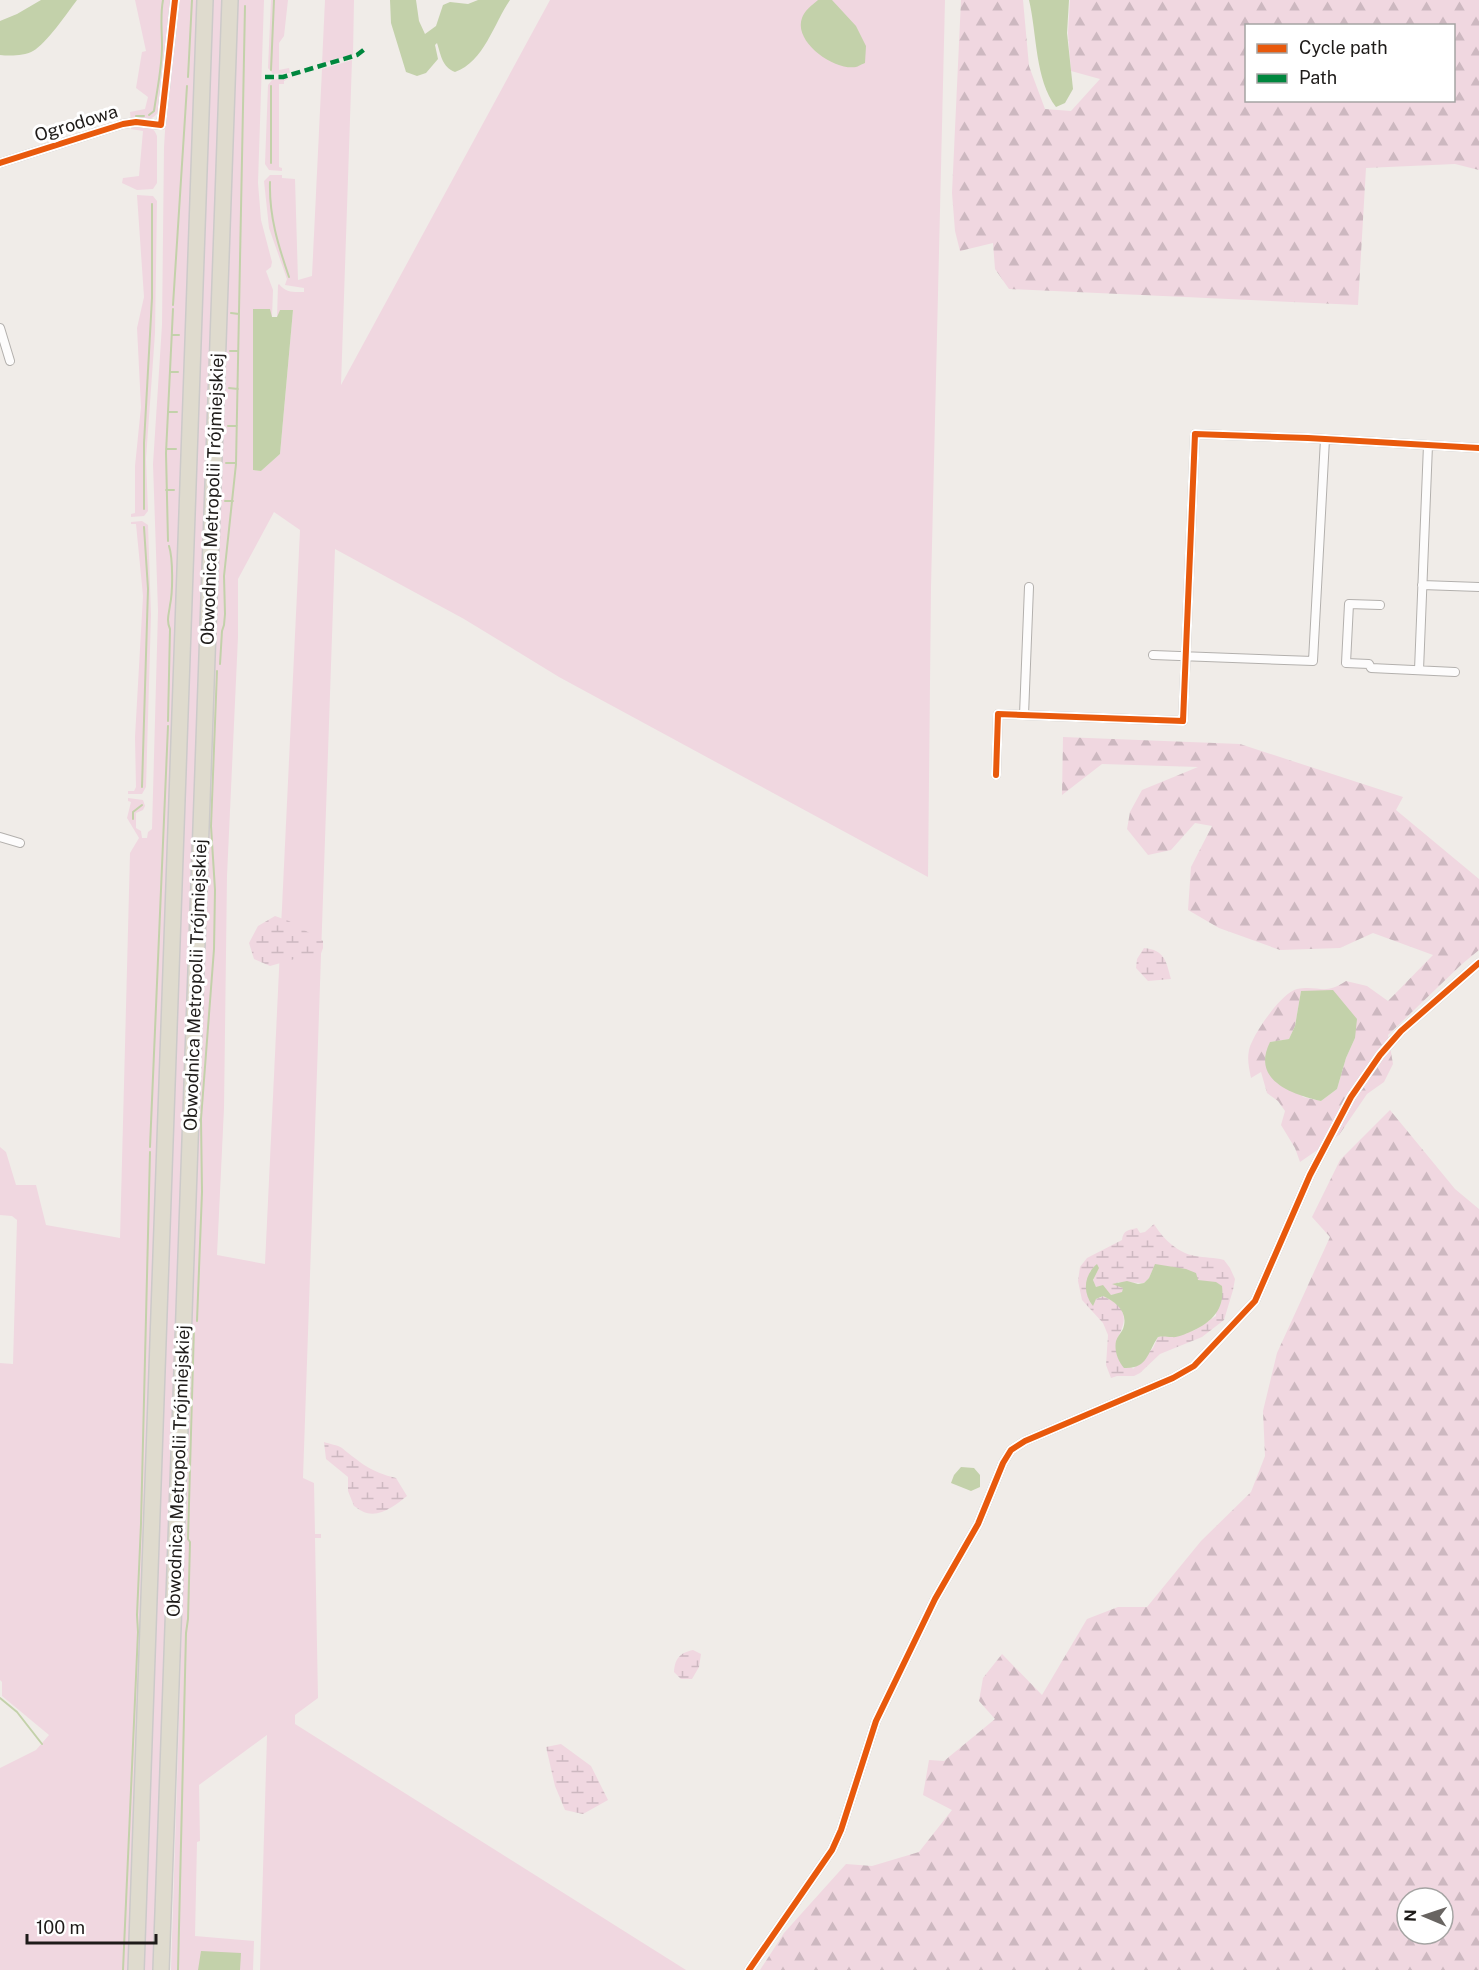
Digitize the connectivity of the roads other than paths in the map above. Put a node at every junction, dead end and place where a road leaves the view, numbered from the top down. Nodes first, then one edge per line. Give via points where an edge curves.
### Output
1 (175, 0) edge
2 (205, 0) edge
3 (230, 0) edge
4 (0, 163) edge
5 (0, 328) edge
6 (10, 361) dead end
7 (1325, 439) junction
8 (1428, 445) junction
9 (1479, 448) edge
10 (1422, 585) junction
11 (1029, 587) dead end
12 (1479, 587) edge
13 (1380, 605) dead end
14 (1154, 655) dead end
15 (1186, 656) junction
16 (1419, 670) junction
17 (1455, 672) dead end
18 (1024, 715) junction
19 (996, 775) dead end
20 (0, 837) edge
21 (20, 843) dead end
22 (1479, 963) edge
23 (136, 1970) edge
24 (161, 1970) edge
25 (749, 1970) edge

1 - 4 street, Ogrodowa via 161,125 123,124
2 - 23 highway, Obwodnica Metropolii Trójmiejskiej
3 - 24 highway, Obwodnica Metropolii Trójmiejskiej
5 - 6 street
7 - 8 street
7 - 15 street via 1313,661
7 - 15 street via 1195,434
8 - 9 street
8 - 10 street
10 - 12 street
10 - 16 street
11 - 18 street
13 - 16 street via 1349,604 1346,663
14 - 15 street
15 - 18 street via 1183,721
16 - 17 street
18 - 19 street via 998,714
20 - 21 street
22 - 25 street via 1380,1055 1310,1175 1255,1300 1231,1328 1194,1366 1173,1378 1011,1450 978,1524 935,1599 876,1721 842,1830 832,1850

